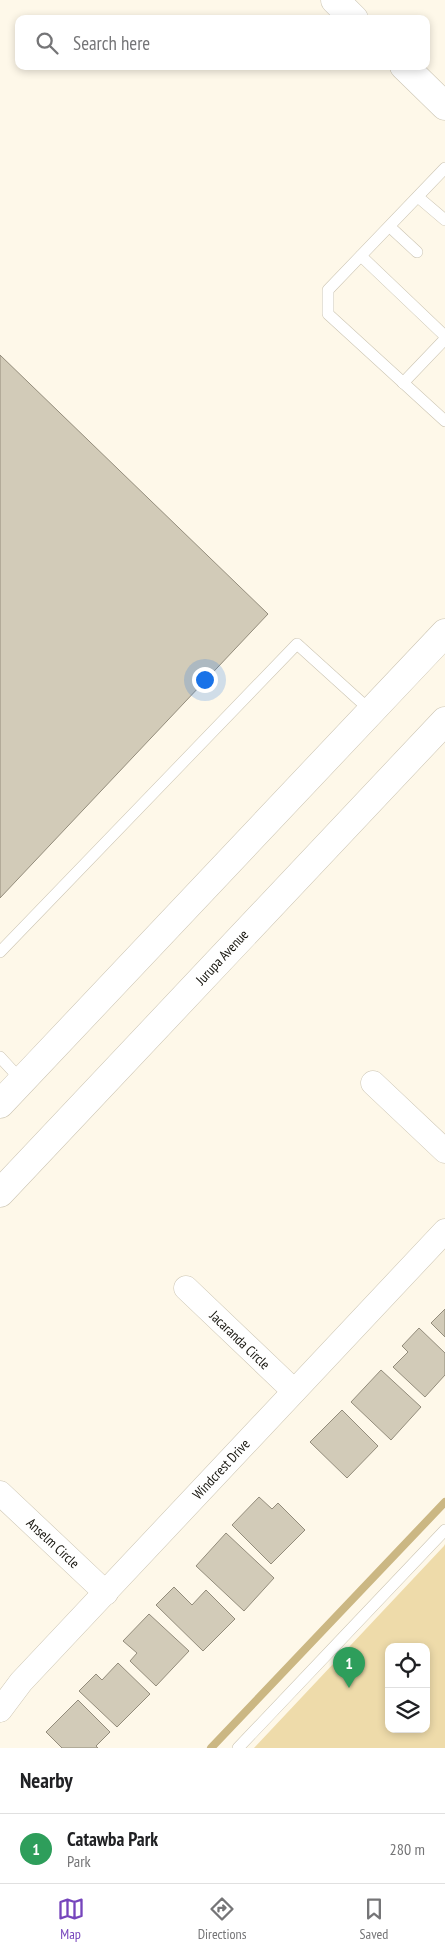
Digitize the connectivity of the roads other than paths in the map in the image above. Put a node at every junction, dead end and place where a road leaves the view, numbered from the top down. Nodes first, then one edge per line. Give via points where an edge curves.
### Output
1 (335, 0) edge
2 (350, 15) edge
3 (408, 70) edge
4 (445, 106) edge
5 (445, 168) edge
6 (418, 197) junction
7 (445, 220) edge
8 (390, 227) junction
9 (417, 252) dead end
10 (361, 256) junction
11 (445, 338) edge
12 (403, 383) junction
13 (445, 422) edge
14 (445, 632) edge
15 (372, 711) junction
16 (445, 721) edge
17 (0, 952) edge
18 (0, 1057) edge
19 (22, 1080) junction
20 (373, 1083) dead end
21 (0, 1104) edge
22 (445, 1151) edge
23 (0, 1192) edge
24 (445, 1231) edge
25 (186, 1288) dead end
26 (294, 1391) junction
27 (0, 1493) edge
28 (445, 1530) edge
29 (106, 1593) junction
30 (0, 1710) edge
31 (238, 1748) edge

1 - 2 main road
3 - 4 main road
5 - 6 lane
6 - 7 lane
6 - 8 lane
8 - 9 lane
8 - 10 lane
10 - 11 lane
10 - 12 lane via 328,290 328,314
11 - 12 lane
12 - 13 lane
14 - 15 main road
15 - 17 lane via 297,644
15 - 19 main road
16 - 23 main road, Jurupa Avenue
18 - 19 lane
19 - 21 main road
20 - 22 street
24 - 26 street, Windcrest Drive
25 - 26 street, Jacaranda Circle
26 - 29 street, Windcrest Drive
27 - 29 street, Anselm Circle
28 - 31 lane
29 - 30 street, Windcrest Drive via 21,1682

